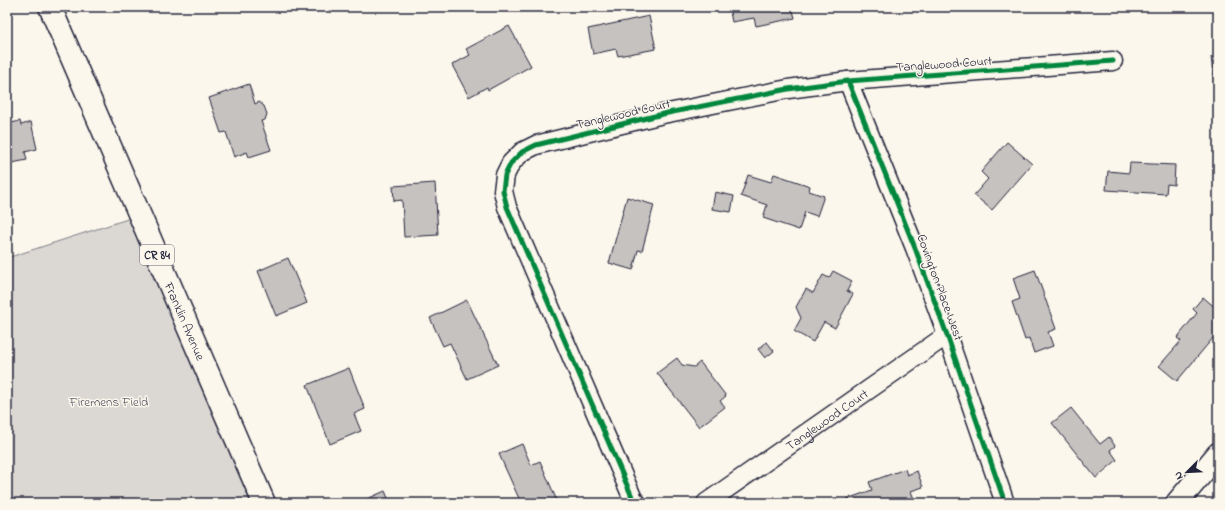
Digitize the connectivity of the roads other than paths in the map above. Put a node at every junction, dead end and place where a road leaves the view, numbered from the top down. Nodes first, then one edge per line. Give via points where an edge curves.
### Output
1 (50, 7) edge
2 (1113, 61) dead end
3 (848, 81) junction
4 (947, 335) junction
5 (1218, 454) edge
6 (264, 503) edge
7 (637, 503) edge
8 (706, 503) edge
9 (1005, 503) edge
10 (1177, 503) edge

1 - 6 main road, Franklin Avenue / CR 84
2 - 3 street, Tanglewood Court
3 - 4 street, Covington Place West
3 - 7 street, Tanglewood Court via 788,89 648,117 536,145 522,152 511,163 505,175 503,191 507,207 633,499
4 - 8 street, Tanglewood Court
4 - 9 street, Covington Place West
5 - 10 main road

